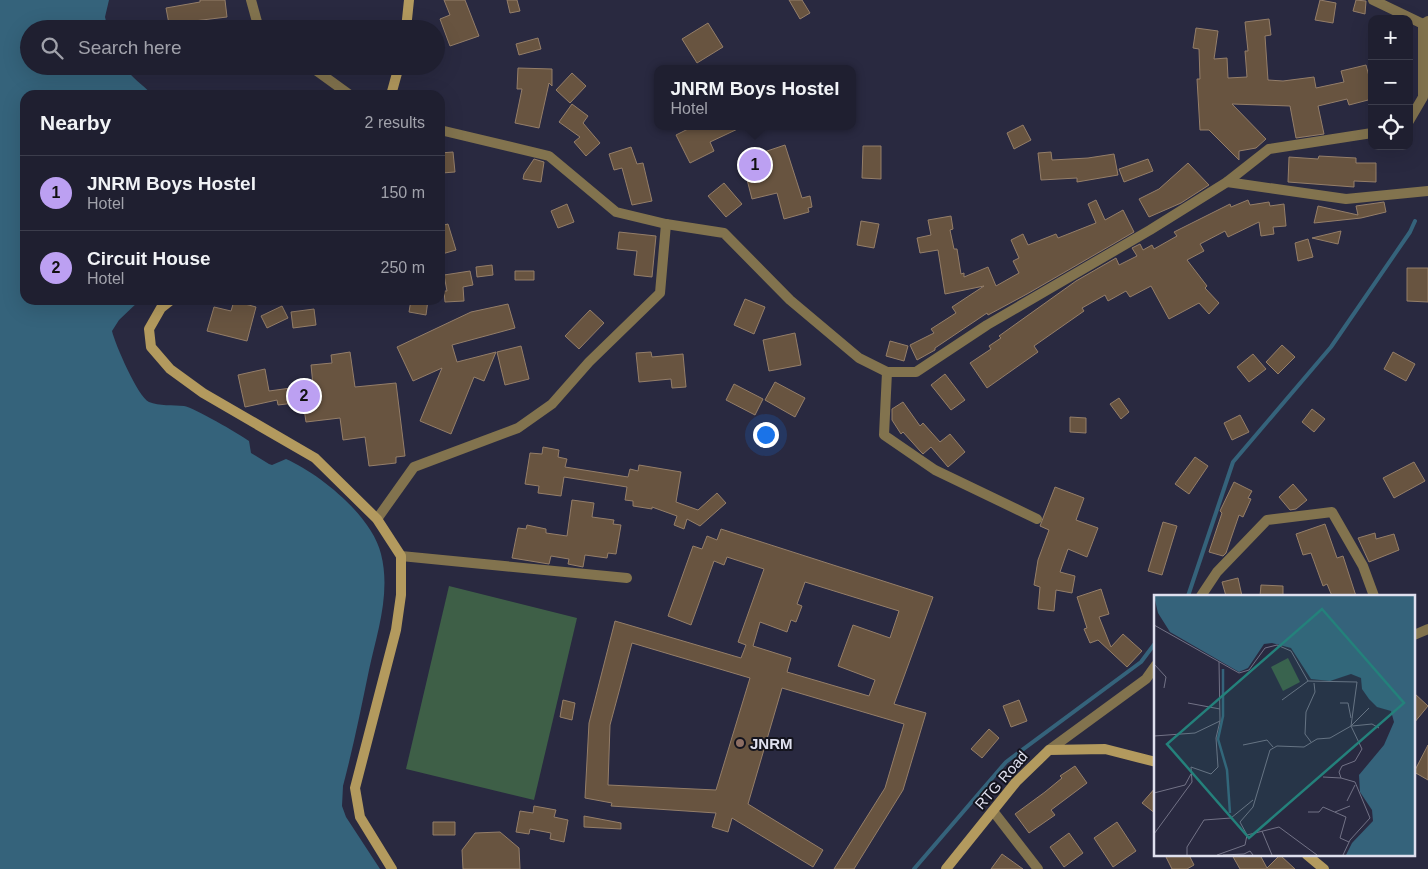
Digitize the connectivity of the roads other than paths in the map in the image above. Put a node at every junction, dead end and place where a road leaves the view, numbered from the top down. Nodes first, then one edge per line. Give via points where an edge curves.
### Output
1 (251, 0) edge
2 (408, 0) edge
3 (1373, 0) edge
4 (257, 20) edge
5 (407, 20) edge
6 (1426, 22) edge
7 (322, 75) edge
8 (397, 75) edge
9 (343, 90) edge
10 (392, 90) edge
11 (1413, 114) edge
12 (445, 131) edge
13 (1368, 134) edge
14 (1227, 182) junction
15 (1428, 191) edge
16 (666, 224) junction
17 (164, 305) edge
18 (887, 372) junction
19 (377, 518) junction
20 (1038, 519) dead end
21 (401, 556) junction
22 (627, 578) dead end
23 (1202, 595) edge
24 (1374, 595) edge
25 (1428, 629) edge
26 (1416, 634) edge
27 (1154, 668) edge
28 (1048, 750) junction
29 (1154, 761) edge
30 (993, 812) junction
31 (1308, 856) edge
32 (392, 869) edge
33 (946, 869) edge
34 (1038, 869) edge
35 (1324, 869) edge

1 - 4 street
2 - 5 main road
3 - 6 street
6 - 11 street via 1423,97
7 - 9 street
8 - 10 main road
12 - 16 street via 549,156 616,212
13 - 14 street via 1268,148
14 - 15 street via 1346,199
14 - 18 street via 987,325 916,372
16 - 18 street via 724,232 790,300 859,358
16 - 19 street via 660,294 589,362 552,404 518,428 414,467
17 - 19 main road via 149,329 151,347 170,369 203,393 315,458
18 - 20 street via 884,435 935,470
19 - 21 main road
21 - 22 street
21 - 32 main road via 401,596 396,630 356,788 360,817
23 - 24 street via 1217,572 1267,520 1332,512 1363,566
25 - 26 street
27 - 28 street via 1146,679
28 - 29 main road, RTG Road via 1105,749
28 - 30 main road, RTG Road via 1016,782
30 - 33 main road, RTG Road
30 - 34 street
31 - 35 main road

